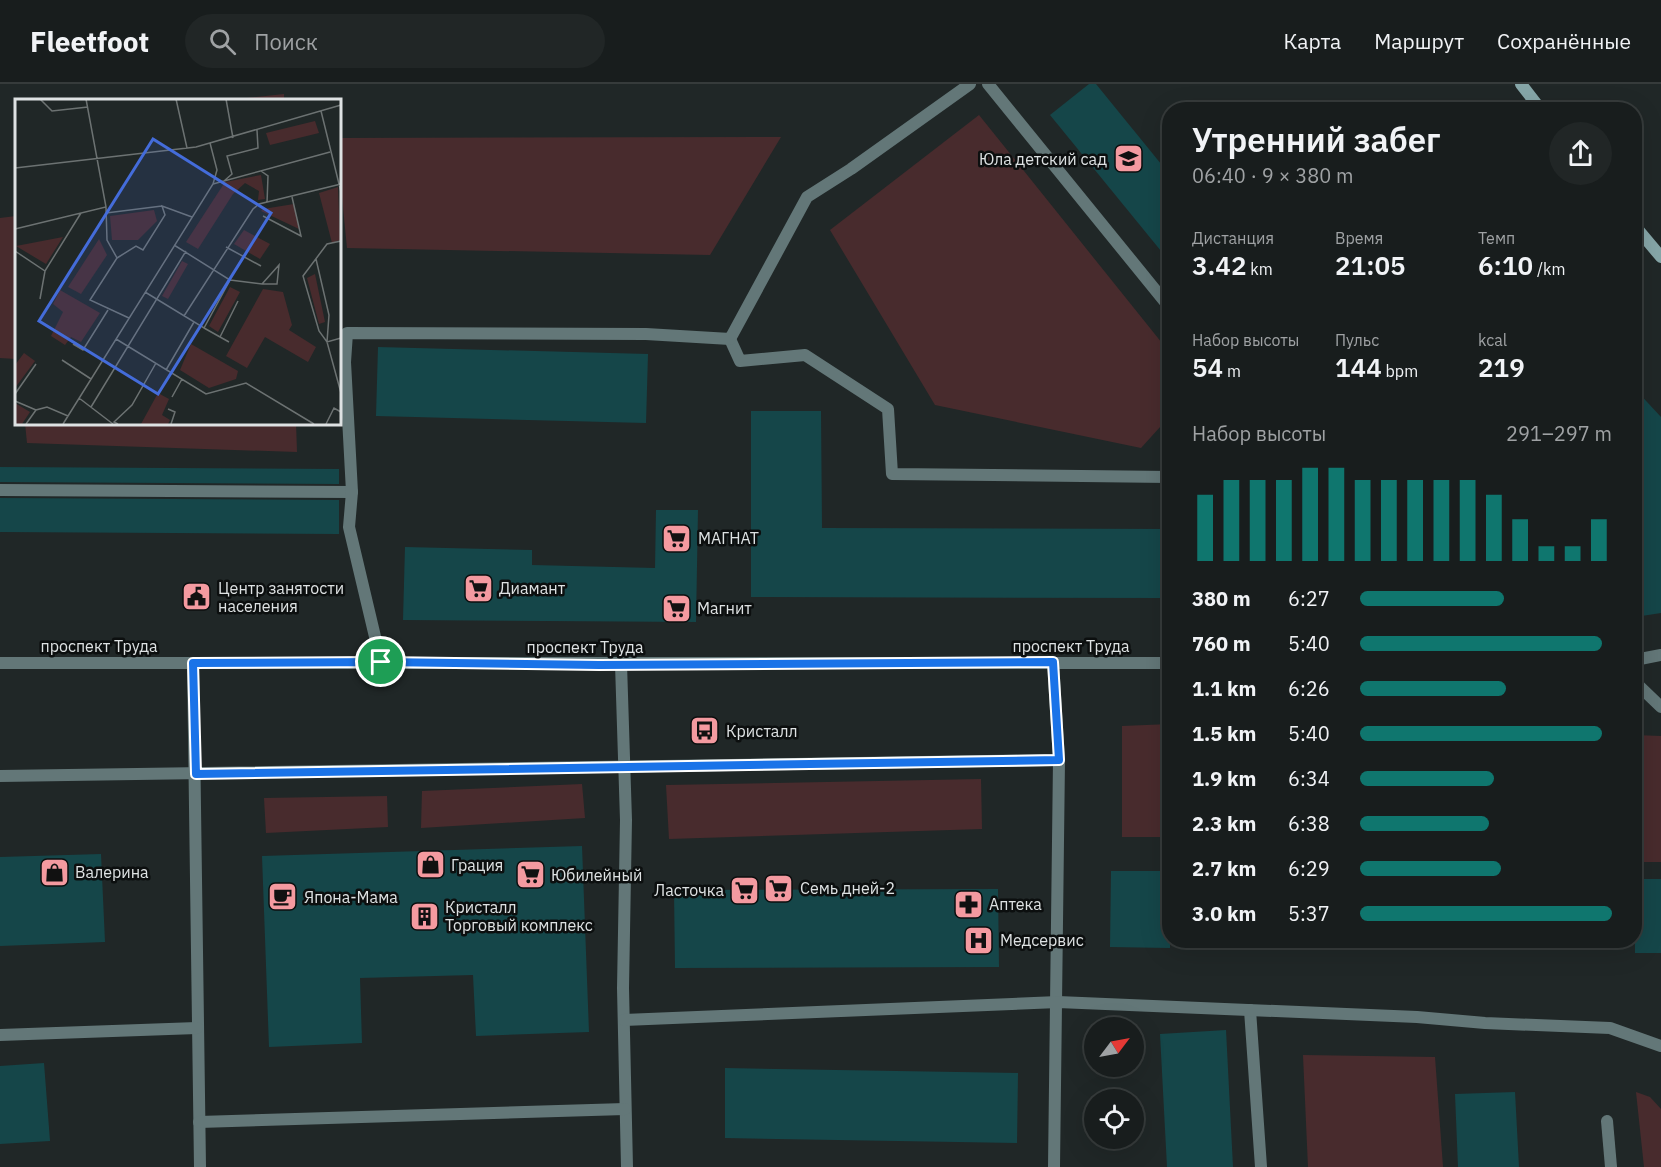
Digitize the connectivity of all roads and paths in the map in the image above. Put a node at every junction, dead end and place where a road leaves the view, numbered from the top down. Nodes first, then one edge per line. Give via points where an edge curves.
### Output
1 (970, 84) edge
2 (988, 84) edge
3 (1521, 84) edge
4 (1535, 102) edge
5 (1642, 234) edge
6 (1661, 257) edge
7 (1162, 298) edge
8 (730, 339) junction
9 (1162, 477) edge
10 (0, 490) edge
11 (352, 492) junction
12 (1661, 655) edge
13 (1642, 659) edge
14 (381, 662) junction
15 (1053, 662) junction
16 (0, 663) edge
17 (193, 663) junction
18 (1162, 663) edge
19 (621, 664) junction
20 (1642, 689) edge
21 (1661, 707) edge
22 (1059, 760) junction
23 (624, 768) junction
24 (196, 774) junction
25 (0, 776) edge
26 (1058, 1002) junction
27 (1250, 1010) junction
28 (624, 1020) junction
29 (197, 1028) junction
30 (0, 1035) edge
31 (1661, 1046) edge
32 (625, 1109) junction
33 (1607, 1121) dead end
34 (200, 1122) junction
35 (200, 1167) edge
36 (627, 1167) edge
37 (1054, 1167) edge
38 (1261, 1167) edge
39 (1611, 1167) edge

1 - 8 street via 807,197
2 - 7 street
3 - 4 main road
5 - 6 main road
8 - 9 street via 740,361 805,355 888,409 892,474
8 - 11 street via 646,334 346,333
10 - 11 street
11 - 14 street via 349,527
12 - 13 street
14 - 17 street, проспект Труда
14 - 19 street, проспект Труда
15 - 18 street, проспект Труда
15 - 19 street, проспект Труда
15 - 22 street
16 - 17 street, проспект Труда
17 - 24 street
19 - 23 street
20 - 21 street
22 - 23 street
22 - 26 street
23 - 24 street
23 - 28 street
24 - 25 street
24 - 29 street
26 - 27 street
26 - 28 street
26 - 37 street
27 - 31 street via 1610,1028
27 - 38 street
28 - 32 street
29 - 30 street
29 - 34 street
32 - 34 street
32 - 36 street
33 - 39 street
34 - 35 street

